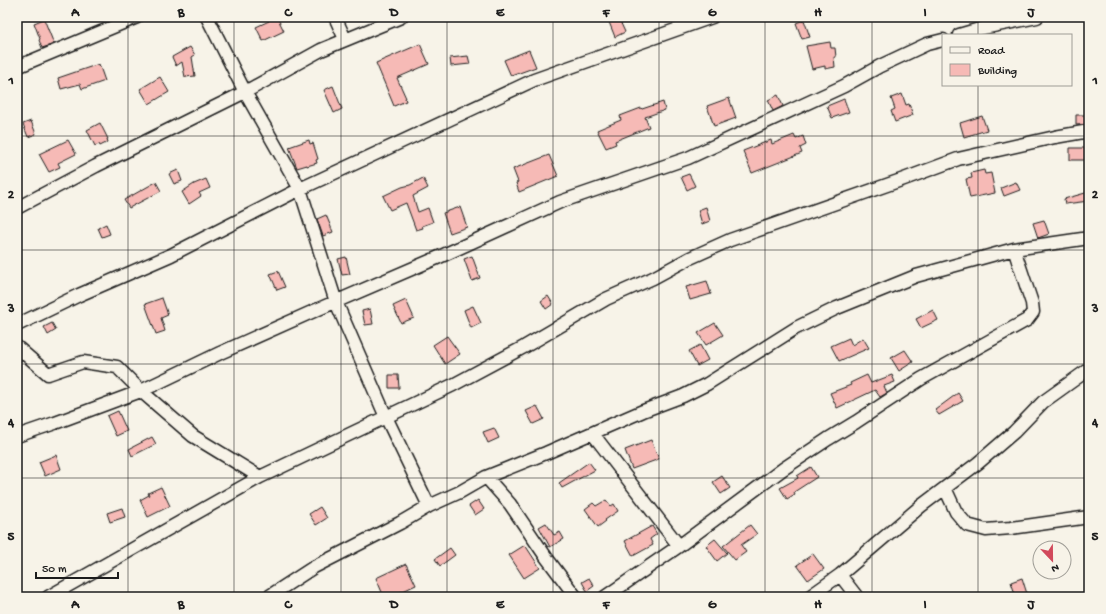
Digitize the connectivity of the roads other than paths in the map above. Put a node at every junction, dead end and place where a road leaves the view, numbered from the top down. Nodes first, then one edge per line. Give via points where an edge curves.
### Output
1 (137, 17) edge
2 (207, 17) edge
3 (335, 17) edge
4 (400, 17) edge
5 (712, 17) edge
6 (1037, 17) edge
7 (962, 34) edge
8 (345, 39) junction
9 (942, 40) edge
10 (17, 67) edge
11 (245, 92) junction
12 (1089, 131) edge
13 (300, 189) junction
14 (17, 208) edge
15 (1089, 238) edge
16 (1014, 250) junction
17 (336, 302) junction
18 (17, 325) edge
19 (17, 347) edge
20 (1089, 369) edge
21 (141, 390) junction
22 (386, 416) junction
23 (593, 434) junction
24 (17, 436) edge
25 (260, 476) junction
26 (486, 477) junction
27 (945, 488) junction
28 (429, 506) junction
29 (1089, 517) edge
30 (679, 546) junction
31 (840, 575) junction
32 (48, 597) edge
33 (268, 597) edge
34 (576, 597) edge
35 (605, 597) edge
36 (809, 597) edge
37 (857, 597) edge

1 - 10 street
2 - 11 street
3 - 8 street
4 - 8 street
5 - 13 street via 534,80
6 - 7 street
8 - 11 street
9 - 17 street via 927,44 844,86 688,158 560,202
11 - 13 street
11 - 14 street
12 - 22 street via 958,159 730,240 606,299 524,348
13 - 17 street
13 - 18 street via 170,255
15 - 16 street
16 - 23 street via 916,276 837,308 796,328 684,396
16 - 30 street via 1032,303 1033,312 1027,320 921,378 828,438
17 - 21 street
17 - 22 street
19 - 21 street via 48,374 83,362 117,367
20 - 27 street via 1043,402 1014,432
21 - 24 street
21 - 25 street via 193,436
22 - 25 street
22 - 28 street
23 - 26 street
23 - 30 street
25 - 32 street
26 - 28 street
26 - 34 street via 510,504
27 - 29 street via 956,512 967,525 986,530
27 - 31 street
28 - 33 street via 314,567
30 - 35 street
31 - 36 street
31 - 37 street

